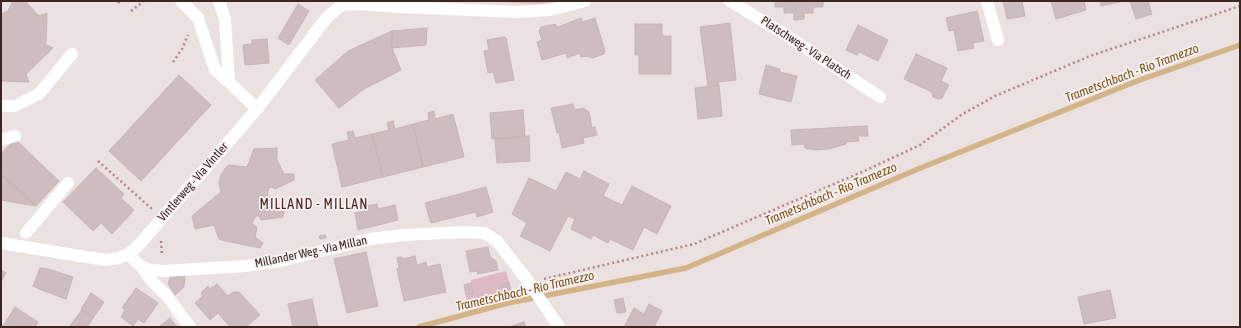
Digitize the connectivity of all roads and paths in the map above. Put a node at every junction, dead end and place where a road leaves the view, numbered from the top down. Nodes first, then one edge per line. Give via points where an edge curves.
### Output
1 (144, 1) edge
2 (182, 1) edge
3 (220, 1) edge
4 (585, 1) edge
5 (730, 1) edge
6 (987, 1) edge
7 (360, 2) edge
8 (1240, 6) edge
9 (131, 11) dead end
10 (192, 12) junction
11 (998, 40) dead end
12 (72, 54) dead end
13 (173, 62) dead end
14 (229, 82) junction
15 (880, 97) dead end
16 (1, 106) edge
17 (256, 109) junction
18 (15, 136) dead end
19 (1, 140) edge
20 (98, 161) dead end
21 (68, 183) dead end
22 (153, 210) dead end
23 (26, 233) dead end
24 (1, 243) edge
25 (128, 254) junction
26 (142, 267) junction
27 (529, 283) junction
28 (190, 327) edge
29 (559, 327) edge

1 - 9 path
2 - 10 street
3 - 14 street
4 - 7 street via 550,10 518,12 399,7
5 - 15 street, Platschweg - Via Platsch
6 - 11 street
7 - 17 street, Vintlerweg - Via Vintler via 342,5 328,16
8 - 27 path via 1090,56 995,96 961,115 920,145 694,244
10 - 13 path via 186,39
10 - 14 street via 198,18 215,70
12 - 16 street via 39,94 15,106
14 - 17 street
17 - 25 street, Vintlerweg - Via Vintler via 137,247
18 - 19 street
20 - 22 path
21 - 23 street
24 - 25 street via 106,260
25 - 26 street
26 - 27 street, Millander Weg - Via Millan via 164,271 246,266 281,261 370,239 475,232 492,237
26 - 28 street
27 - 29 street, Millander Weg - Via Millan

